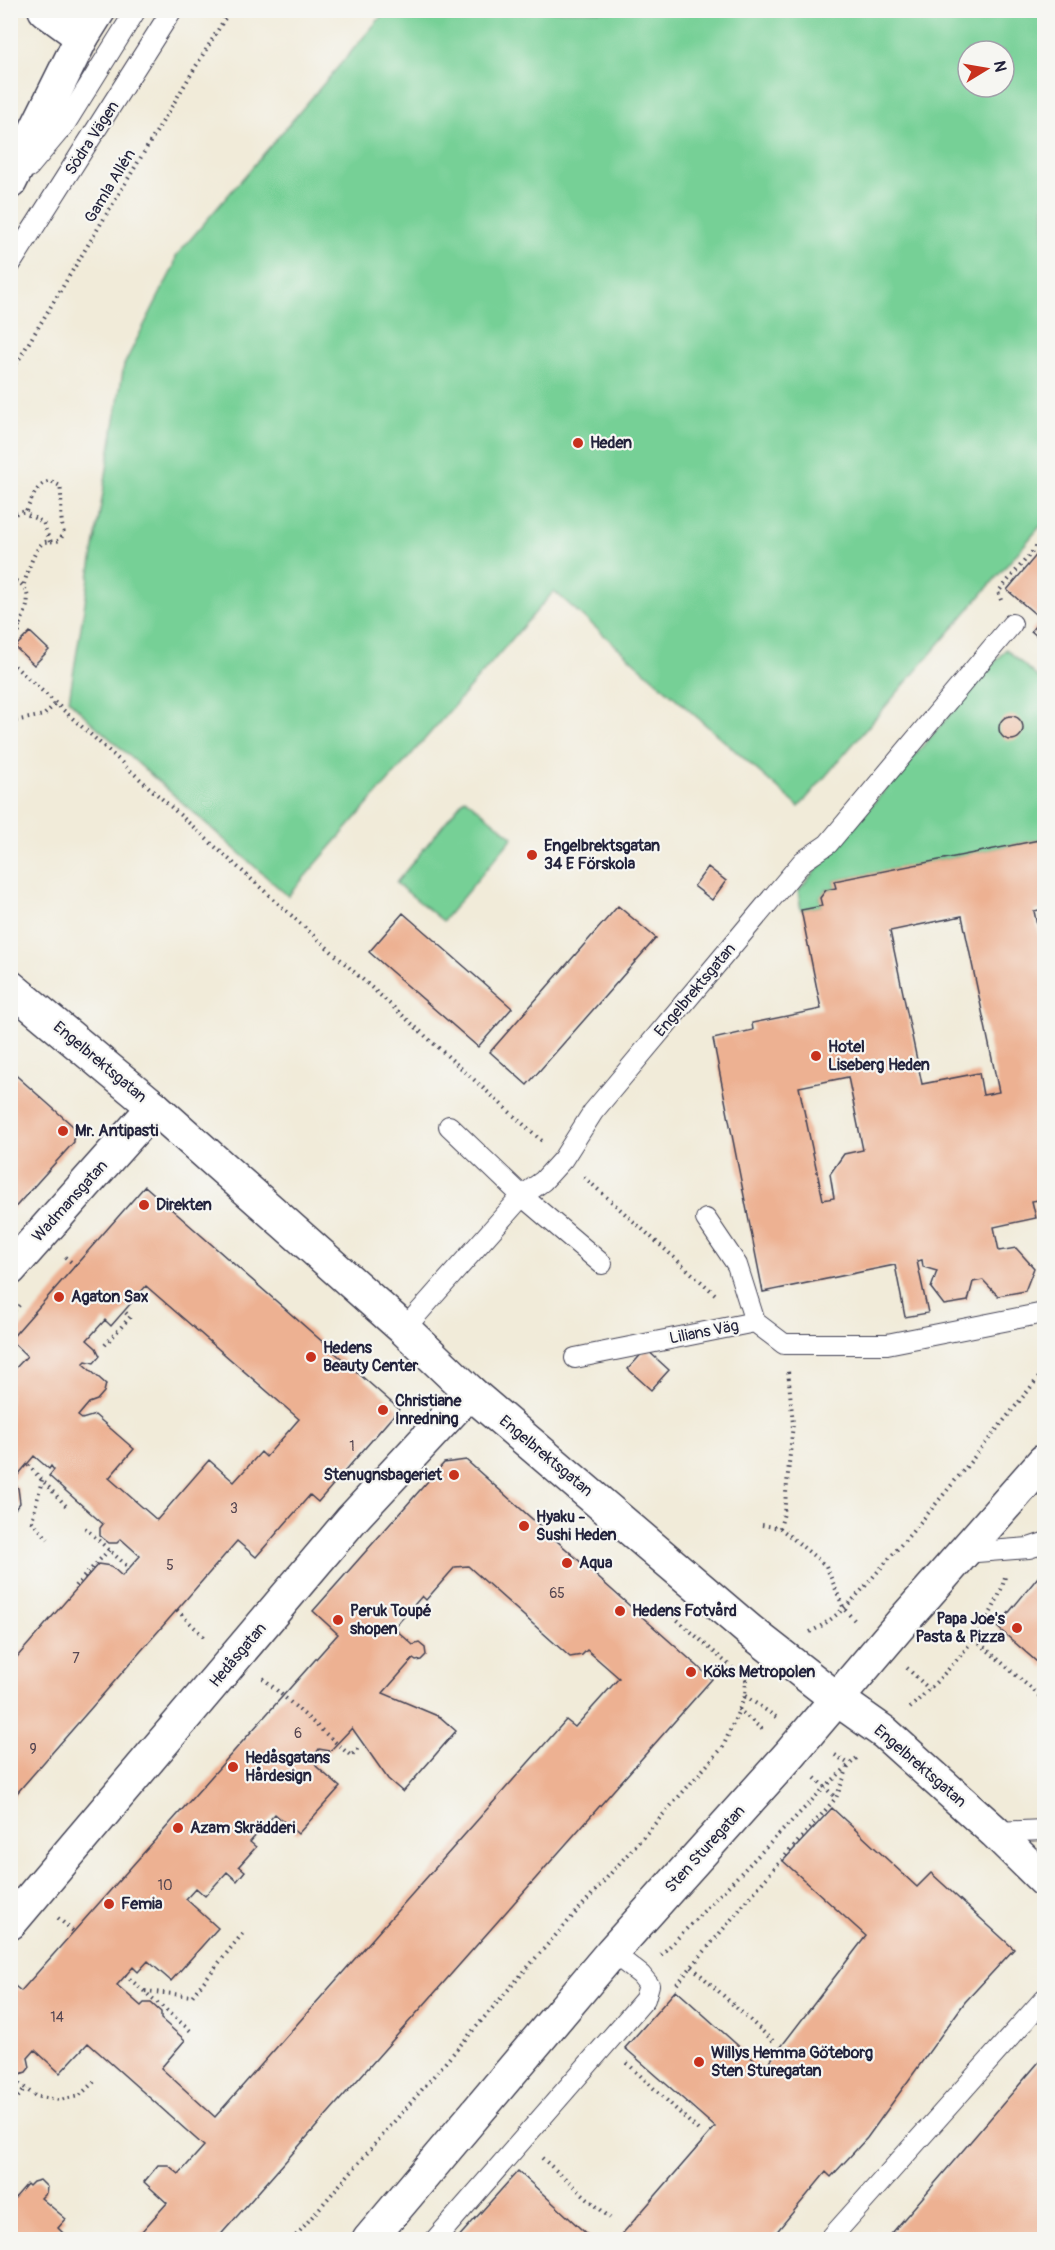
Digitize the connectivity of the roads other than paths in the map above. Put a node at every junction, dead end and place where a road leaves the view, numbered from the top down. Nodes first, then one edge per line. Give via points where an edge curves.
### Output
1 (45, 10) edge
2 (136, 10) edge
3 (172, 10) edge
4 (90, 24) edge
5 (10, 182) edge
6 (10, 189) edge
7 (10, 265) edge
8 (1012, 624) road end
9 (10, 987) edge
10 (154, 1107) junction
11 (449, 1126) dead end
12 (522, 1196) junction
13 (706, 1219) dead end
14 (602, 1264) dead end
15 (10, 1269) edge
16 (1044, 1313) edge
17 (755, 1322) junction
18 (404, 1329) junction
19 (575, 1358) dead end
20 (470, 1392) junction
21 (1044, 1461) edge
22 (1044, 1543) edge
23 (964, 1553) junction
24 (837, 1699) junction
25 (1044, 1830) edge
26 (995, 1832) junction
27 (1044, 1880) edge
28 (10, 1923) edge
29 (612, 1952) junction
30 (1044, 1999) edge
31 (369, 2240) edge
32 (435, 2240) edge
33 (829, 2240) edge

1 - 4 street
2 - 6 lane, Södra Vägen via 64,124
3 - 7 lane, Södra Vägen
4 - 5 street
8 - 12 lane, Engelbrektsgatan via 828,844 803,861 593,1112 563,1160
9 - 10 street, Engelbrektsgatan
10 - 15 street, Wadmansgatan
10 - 18 street, Engelbrektsgatan
11 - 12 lane
12 - 14 lane
12 - 18 lane, Engelbrektsgatan
13 - 17 lane, Lilians Väg via 737,1265
16 - 17 lane via 887,1344 784,1344
17 - 19 lane, Lilians Väg
18 - 20 street, Engelbrektsgatan
20 - 24 street, Engelbrektsgatan via 774,1651
20 - 28 street, Hedåsgatan via 352,1519
21 - 23 street, Sten Sturegatan
22 - 23 lane via 1029,1548
23 - 24 street, Sten Sturegatan
24 - 26 street, Engelbrektsgatan via 885,1733
24 - 29 street, Sten Sturegatan
25 - 26 lane
26 - 27 street, Engelbrektsgatan
29 - 31 street, Sten Sturegatan
29 - 32 lane via 649,1985 645,1999
30 - 33 lane

